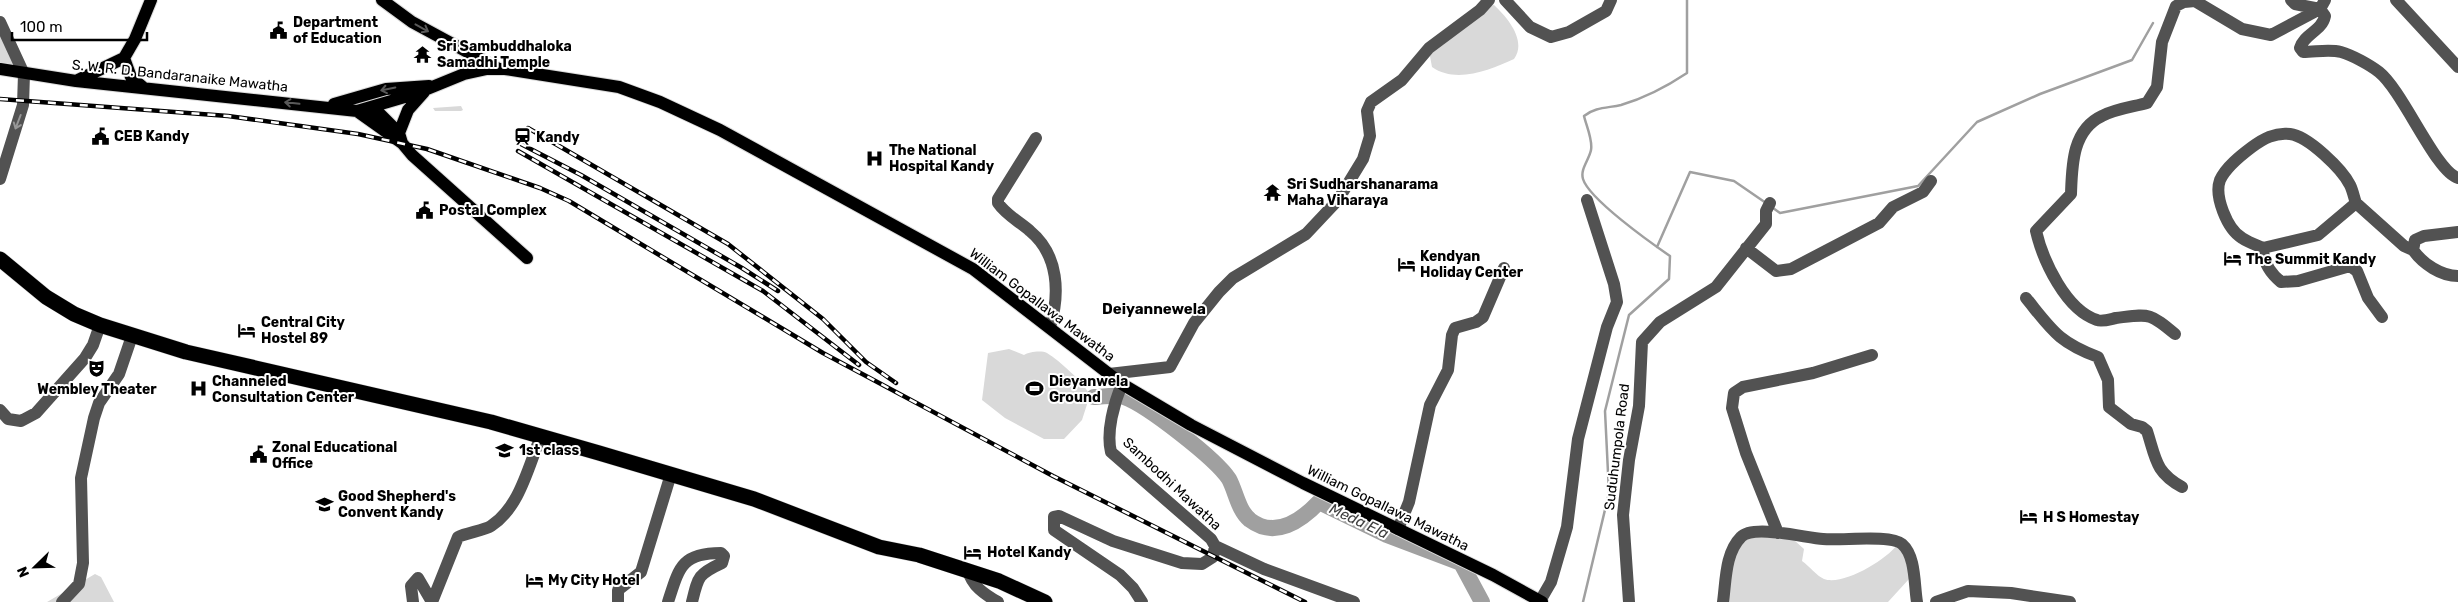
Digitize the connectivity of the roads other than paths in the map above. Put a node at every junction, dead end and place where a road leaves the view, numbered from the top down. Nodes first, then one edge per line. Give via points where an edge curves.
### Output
1 (151, 0) edge
2 (382, 0) edge
3 (1489, 0) edge
4 (1505, 0) edge
5 (1612, 0) edge
6 (2291, 0) edge
7 (2396, 0) edge
8 (2322, 4) edge
9 (0, 22) edge
10 (461, 50) junction
11 (124, 58) junction
12 (2458, 67) edge
13 (497, 68) junction
14 (0, 69) edge
15 (24, 74) junction
16 (464, 74) junction
17 (76, 81) junction
18 (144, 88) junction
19 (431, 88) junction
20 (325, 106) junction
21 (373, 107) junction
22 (357, 111) junction
23 (400, 138) junction
24 (1036, 138) dead end
25 (2458, 178) edge
26 (0, 179) edge
27 (1932, 181) dead end
28 (1587, 200) dead end
29 (2356, 203) junction
30 (1769, 206) dead end
31 (2458, 232) edge
32 (1746, 248) junction
33 (2263, 248) junction
34 (2413, 250) junction
35 (0, 258) edge
36 (527, 258) dead end
37 (1504, 268) dead end
38 (2454, 276) edge
39 (2026, 298) dead end
40 (2382, 317) dead end
41 (100, 325) junction
42 (1050, 327) junction
43 (2175, 334) dead end
44 (132, 336) junction
45 (1872, 355) dead end
46 (1109, 374) junction
47 (1119, 392) junction
48 (0, 410) edge
49 (540, 436) junction
50 (671, 474) junction
51 (2182, 487) dead end
52 (1398, 529) junction
53 (1778, 533) junction
54 (1215, 546) junction
55 (968, 570) junction
56 (1541, 601) edge
57 (62, 602) edge
58 (413, 602) edge
59 (432, 602) edge
60 (618, 602) edge
61 (668, 602) edge
62 (692, 602) edge
63 (998, 602) edge
64 (1045, 602) edge
65 (1142, 602) edge
66 (1354, 602) edge
67 (1629, 602) edge
68 (1723, 602) edge
69 (1917, 602) edge
70 (1936, 602) edge
71 (2070, 602) edge

1 - 11 main road via 136,39
2 -> 10 main road via 412,22
3 - 46 street via 1429,48 1402,80 1371,102 1367,111 1370,136 1363,159 1338,200 1306,234 1233,278 1194,323 1170,367
4 - 5 street via 1530,27 1552,37 1569,32 1606,11
6 - 8 street via 2296,4
7 - 12 street
8 - 25 street via 2323,23 2302,40 2300,48 2303,52 2342,52 2379,72 2410,111 2444,168
8 - 43 street via 2272,35 2242,29 2195,1 2176,6 2162,42 2157,87 2147,103 2101,116 2082,132 2072,160 2071,194 2036,231 2041,252 2078,310 2098,321 2147,314
9 - 15 street
10 - 13 main road
10 - 16 main road
11 - 17 main road
11 - 18 main road via 131,77
13 - 16 main road, William Gopallawa Mawatha
13 - 42 main road, William Gopallawa Mawatha via 619,86 720,130 972,269
14 - 15 main road, S. W. R. D. Bandaranaike Mawatha
15 - 17 main road, S. W. R. D. Bandaranaike Mawatha
15 -> 26 street via 23,105
16 - 19 main road, William Gopallawa Mawatha
17 - 18 main road, S. W. R. D. Bandaranaike Mawatha
20 -> 18 main road, S. W. R. D. Bandaranaike Mawatha
19 -> 20 main road via 408,86 386,89
19 - 21 main road, William Gopallawa Mawatha
19 - 23 main road, William Gopallawa Mawatha via 408,110
20 - 22 main road, S. W. R. D. Bandaranaike Mawatha
21 - 22 main road, William Gopallawa Mawatha
21 - 23 main road
22 - 23 main road
23 - 36 main road via 417,161
24 - 42 street via 998,204 1042,242 1052,261 1056,300
27 - 32 street via 1923,192 1893,207 1879,223 1791,269 1776,270
28 - 56 street via 1617,302 1607,327 1578,439 1567,527 1551,582
29 - 33 street via 2318,235
29 - 33 street via 2350,184 2328,158 2298,136 2267,136 2228,168 2218,190 2227,221 2240,238
29 - 34 street via 2404,246
30 - 32 street, Suduhumpola Road via 1766,224
31 - 34 street via 2424,236 2415,240
32 - 67 street, Suduhumpola Road via 1716,288 1660,322 1642,342 1639,406 1623,515
33 - 40 street via 2263,259 2281,282 2298,281 2350,266 2357,271 2368,298
34 - 38 street via 2421,261
35 - 41 highway via 46,297
37 - 52 street via 1483,317 1455,328 1452,335 1448,370 1430,405 1409,502
39 - 51 street via 2058,337 2078,350 2098,357 2108,380 2109,407 2131,424 2147,431 2160,471
41 - 44 highway
41 - 48 street via 85,358 36,413 21,421 8,420
42 - 46 main road, William Gopallawa Mawatha
44 - 49 highway via 186,352
44 - 57 street via 119,374 99,402 94,418 81,478 83,563 79,584
45 - 53 street via 1813,373 1743,387 1734,393 1732,408 1746,453
46 - 47 main road, William Gopallawa Mawatha
47 - 52 main road, William Gopallawa Mawatha
47 - 54 street, Sambodhi Mawatha via 1109,444 1111,452 1211,539
49 - 50 highway
49 - 59 street via 508,511 489,528 458,537
50 - 55 highway via 770,504 879,547 918,554
50 - 60 street via 640,572 618,590
52 - 56 main road, William Gopallawa Mawatha
53 - 68 street via 1749,532 1741,536 1729,556
53 - 69 street via 1839,541 1890,539 1902,543 1910,554
54 - 65 street, Sambodhi Mawatha via 1213,557 1202,564 1182,564 1113,541 1059,516 1054,517 1057,534 1120,576
54 - 66 street
55 - 63 street via 974,585
55 - 64 highway
58 - 59 street via 411,586 418,578
61 - 62 street via 678,572 686,562 702,553 721,553 724,556 722,563 697,578
70 - 71 street via 1968,591

